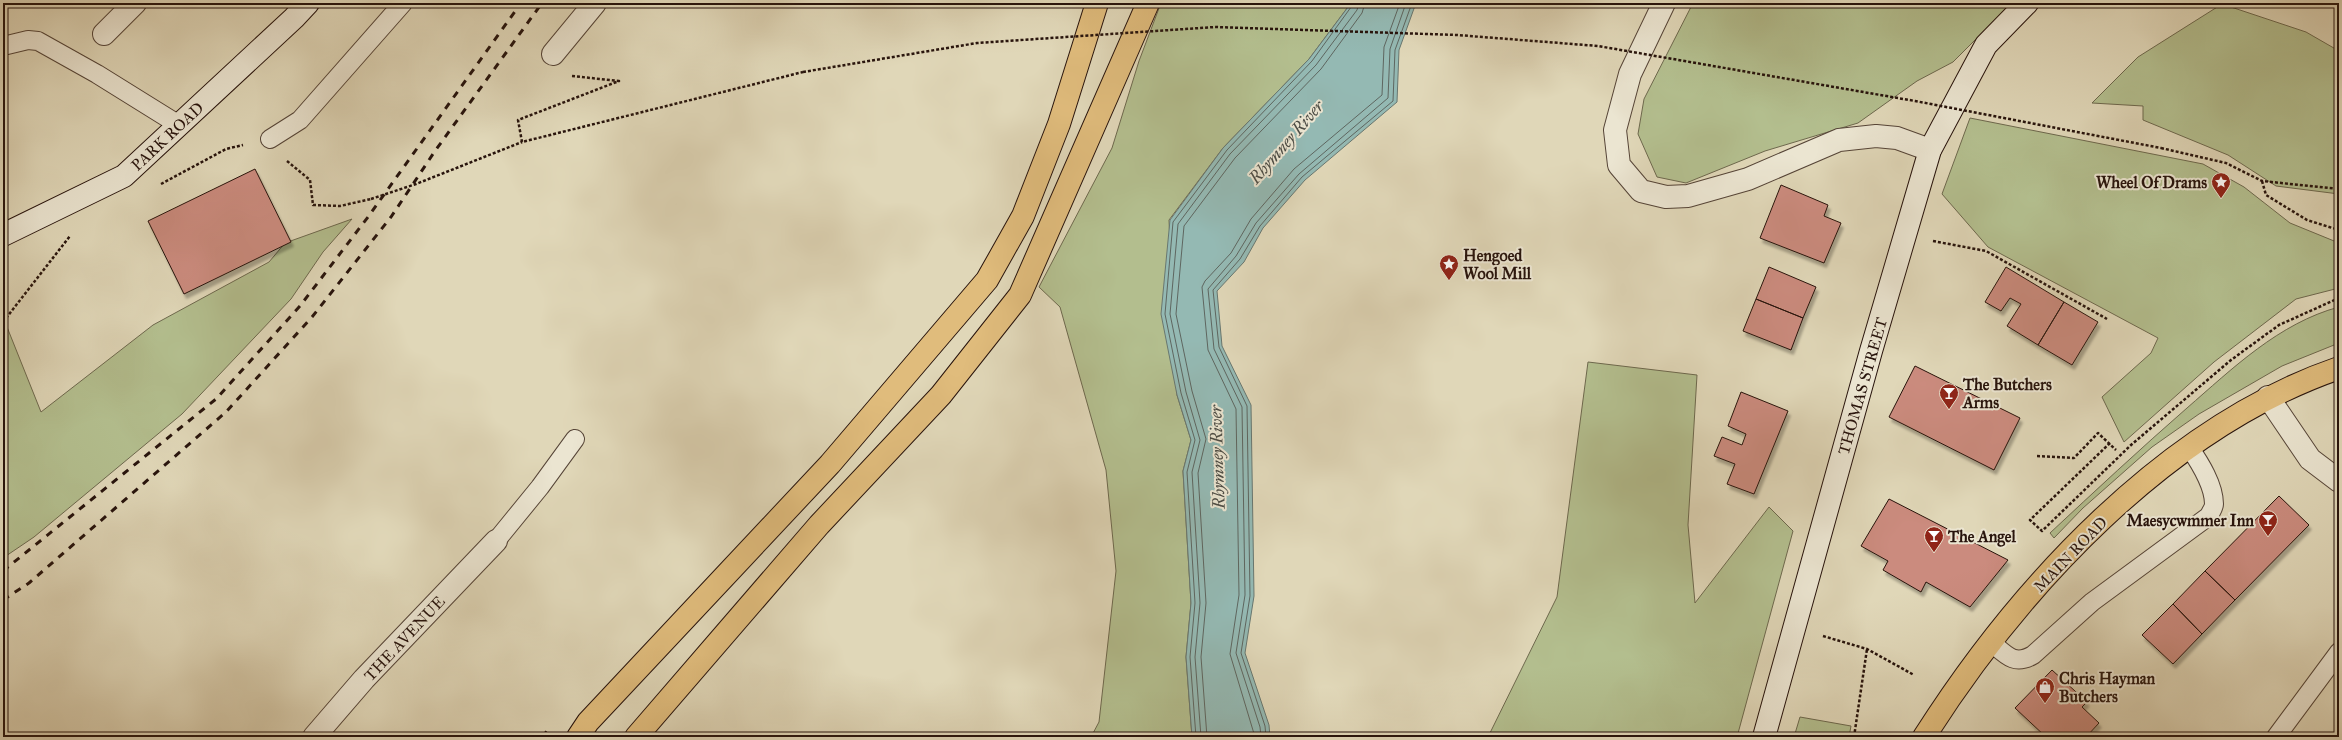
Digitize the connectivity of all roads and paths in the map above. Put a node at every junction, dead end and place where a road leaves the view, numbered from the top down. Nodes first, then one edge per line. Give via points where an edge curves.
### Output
1 (135, 3) edge
2 (308, 3) edge
3 (403, 3) edge
4 (595, 3) edge
5 (1097, 3) edge
6 (1148, 3) edge
7 (1664, 3) edge
8 (2027, 3) edge
9 (104, 34) dead end
10 (3, 46) edge
11 (553, 54) joint
12 (179, 125) junction
13 (270, 139) junction
14 (522, 142) junction
15 (1930, 150) junction
16 (2262, 181) junction
17 (156, 187) dead end
18 (2339, 189) edge
19 (2339, 230) edge
20 (74, 231) dead end
21 (3, 234) edge
22 (1905, 236) junction
23 (2339, 298) edge
24 (2108, 320) dead end
25 (3, 322) edge
26 (2339, 368) edge
27 (2268, 397) junction
28 (575, 439) dead end
29 (2110, 443) junction
30 (2189, 447) junction
31 (2116, 450) dead end
32 (2037, 456) dead end
33 (2339, 481) edge
34 (496, 541) joint
35 (1818, 634) dead end
36 (1991, 642) junction
37 (1867, 649) junction
38 (2339, 652) edge
39 (1914, 675) dead end
40 (314, 737) edge
41 (578, 737) edge
42 (636, 737) edge
43 (1764, 737) edge
44 (1854, 737) edge
45 (1924, 737) edge
46 (2276, 737) edge

1 - 9 street
2 - 12 street, PARK ROAD
3 - 13 lane via 300,120
4 - 11 street
5 - 41 main road via 1059,124 1022,216 987,280 830,464 588,722
6 - 42 main road via 1020,295 941,395 819,524
7 - 15 street via 1630,74 1615,130 1619,165 1641,191 1666,197 1688,196 1748,179 1839,140 1876,136 1897,138
8 - 15 street, THOMAS STREET via 1986,45
10 - 12 lane via 28,40 38,41
11 - 14 path via 551,74 619,81 518,120
12 - 21 street, PARK ROAD via 124,176
13 - 14 path, bridge via 291,166 310,180 313,205 340,206 416,184
13 - 17 path via 226,149
14 - 16 path, bridge via 803,72 977,43 1208,28 1457,35 1598,46 1915,101 2161,148 2226,163
15 - 22 street, THOMAS STREET
16 - 18 path
16 - 19 path via 2266,195 2307,220
20 - 25 path
22 - 24 path via 1986,251
22 - 43 street, THOMAS STREET via 1864,374
23 - 29 path via 2279,325 2231,360 2131,445 2042,532 2030,520
26 - 27 main road, MAIN ROAD
27 - 30 main road, MAIN ROAD
27 - 33 street via 2310,459
28 - 34 lane
29 - 31 path
29 - 32 path via 2098,433 2074,458
30 - 36 main road, MAIN ROAD via 2138,486 2055,566
30 - 36 lane via 2200,463 2210,490 2214,506 2209,516 2092,602 2024,660 2010,659
34 - 40 street, THE AVENUE via 364,679
35 - 37 path
36 - 45 main road, MAIN ROAD
37 - 39 path
37 - 44 path
38 - 46 lane

